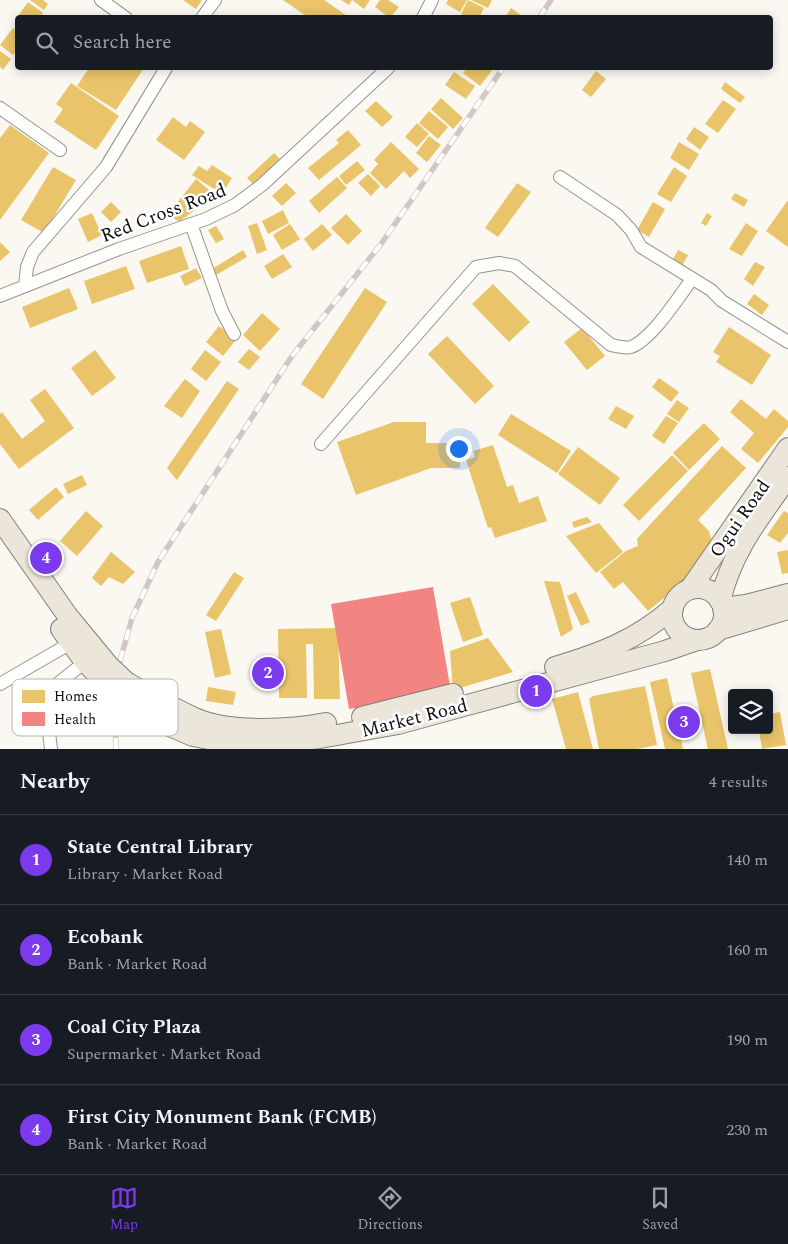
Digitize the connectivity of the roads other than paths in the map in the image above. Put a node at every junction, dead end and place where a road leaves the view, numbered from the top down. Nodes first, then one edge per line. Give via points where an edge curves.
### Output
1 (101, 0) edge
2 (215, 0) edge
3 (432, 0) edge
4 (122, 15) edge
5 (204, 15) edge
6 (424, 15) edge
7 (165, 70) edge
8 (386, 70) edge
9 (0, 108) edge
10 (60, 150) dead end
11 (560, 177) dead end
12 (191, 224) junction
13 (692, 279) junction
14 (25, 286) junction
15 (0, 296) edge
16 (234, 334) dead end
17 (788, 342) edge
18 (321, 444) dead end
19 (788, 448) edge
20 (788, 477) edge
21 (0, 519) edge
22 (0, 542) edge
23 (690, 589) junction
24 (788, 594) edge
25 (722, 605) junction
26 (673, 608) junction
27 (788, 609) edge
28 (718, 630) junction
29 (77, 639) junction
30 (697, 640) junction
31 (85, 662) junction
32 (107, 674) junction
33 (64, 679) edge
34 (113, 679) edge
35 (0, 684) edge
36 (178, 711) edge
37 (178, 730) edge
38 (50, 736) edge
39 (207, 744) edge
40 (51, 749) edge

1 - 4 street
2 - 5 street
3 - 6 street
7 - 14 street via 106,167 33,252
8 - 12 street, Red Cross Road via 262,184 235,205
9 - 10 street
11 - 13 street via 617,215 642,247
12 - 14 street, Red Cross Road
12 - 16 street via 222,312
13 - 17 street
13 - 18 street via 658,325 632,347 624,348 611,345 515,266 499,263 476,268
14 - 15 street, Red Cross Road
19 - 23 main road, Ogui Road
20 - 25 main road, Ogui Road via 739,548 728,572
21 - 29 main road, Market Road
22 - 29 main road, Market Road
23 - 25 main road via 707,590
23 - 26 main road via 679,596
24 - 25 main road via 746,605
25 - 28 main road via 722,624
26 - 30 main road via 677,629
26 - 36 main road, Market Road via 652,625 602,653 389,711 307,727 233,727
27 - 28 main road
28 - 30 main road via 712,636
29 - 31 main road, Market Road
29 - 32 main road, Market Road
29 - 35 street
30 - 39 main road, Market Road via 398,724 280,743
31 - 32 main road, Market Road
31 - 33 street
32 - 34 main road, Market Road, bridge
37 - 39 main road, Market Road
38 - 40 street

